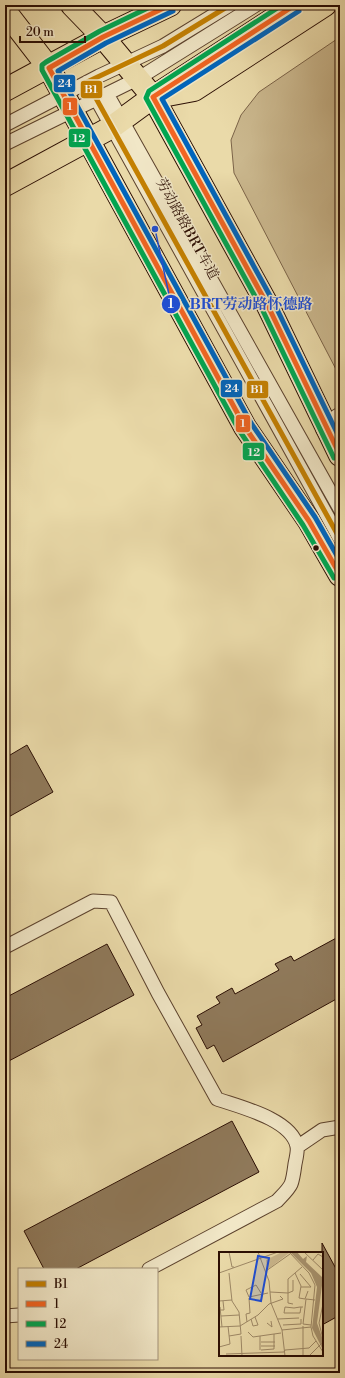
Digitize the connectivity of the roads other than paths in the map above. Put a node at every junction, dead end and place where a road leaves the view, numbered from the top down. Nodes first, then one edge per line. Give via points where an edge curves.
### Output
1 (72, 5) edge
2 (133, 5) edge
3 (170, 5) edge
4 (230, 5) edge
5 (256, 5) edge
6 (295, 5) edge
7 (325, 5) edge
8 (5, 12) edge
9 (103, 37) junction
10 (49, 68) junction
11 (131, 71) junction
12 (87, 82) junction
13 (5, 90) edge
14 (102, 96) junction
15 (153, 98) junction
16 (68, 102) junction
17 (117, 123) junction
18 (5, 125) edge
19 (88, 141) junction
20 (5, 144) edge
21 (5, 185) edge
22 (333, 424) edge
23 (340, 455) edge
24 (340, 509) edge
25 (340, 539) edge
26 (340, 575) edge
27 (5, 947) edge
28 (340, 1127) edge
29 (297, 1146) junction
30 (151, 1268) edge
31 (18, 1314) edge
32 (5, 1316) edge

1 - 9 main road
2 - 9 main road
3 - 9 main road
4 - 11 lane via 163,46
5 - 11 lane
6 - 15 main road
7 - 15 main road via 194,90
8 - 10 main road
9 - 10 main road
9 - 11 main road
10 - 13 main road
10 - 16 main road
11 - 12 lane
11 - 14 lane
11 - 15 main road
12 - 14 lane, 劳动路路BRT车道
12 - 16 lane
14 - 16 lane
14 - 17 lane, 劳动路路BRT车道
15 - 17 main road
15 - 22 main road
16 - 18 lane
16 - 19 main road
16 - 20 lane
17 - 19 main road
17 - 24 lane
17 - 25 lane, 劳动路路BRT车道
19 - 21 main road
19 - 26 main road via 245,427 309,521
22 - 23 main road
27 - 29 lane via 93,901 111,902 217,1099 276,1122 292,1136
28 - 29 lane via 322,1130
29 - 30 lane via 292,1186 277,1201
31 - 32 lane

